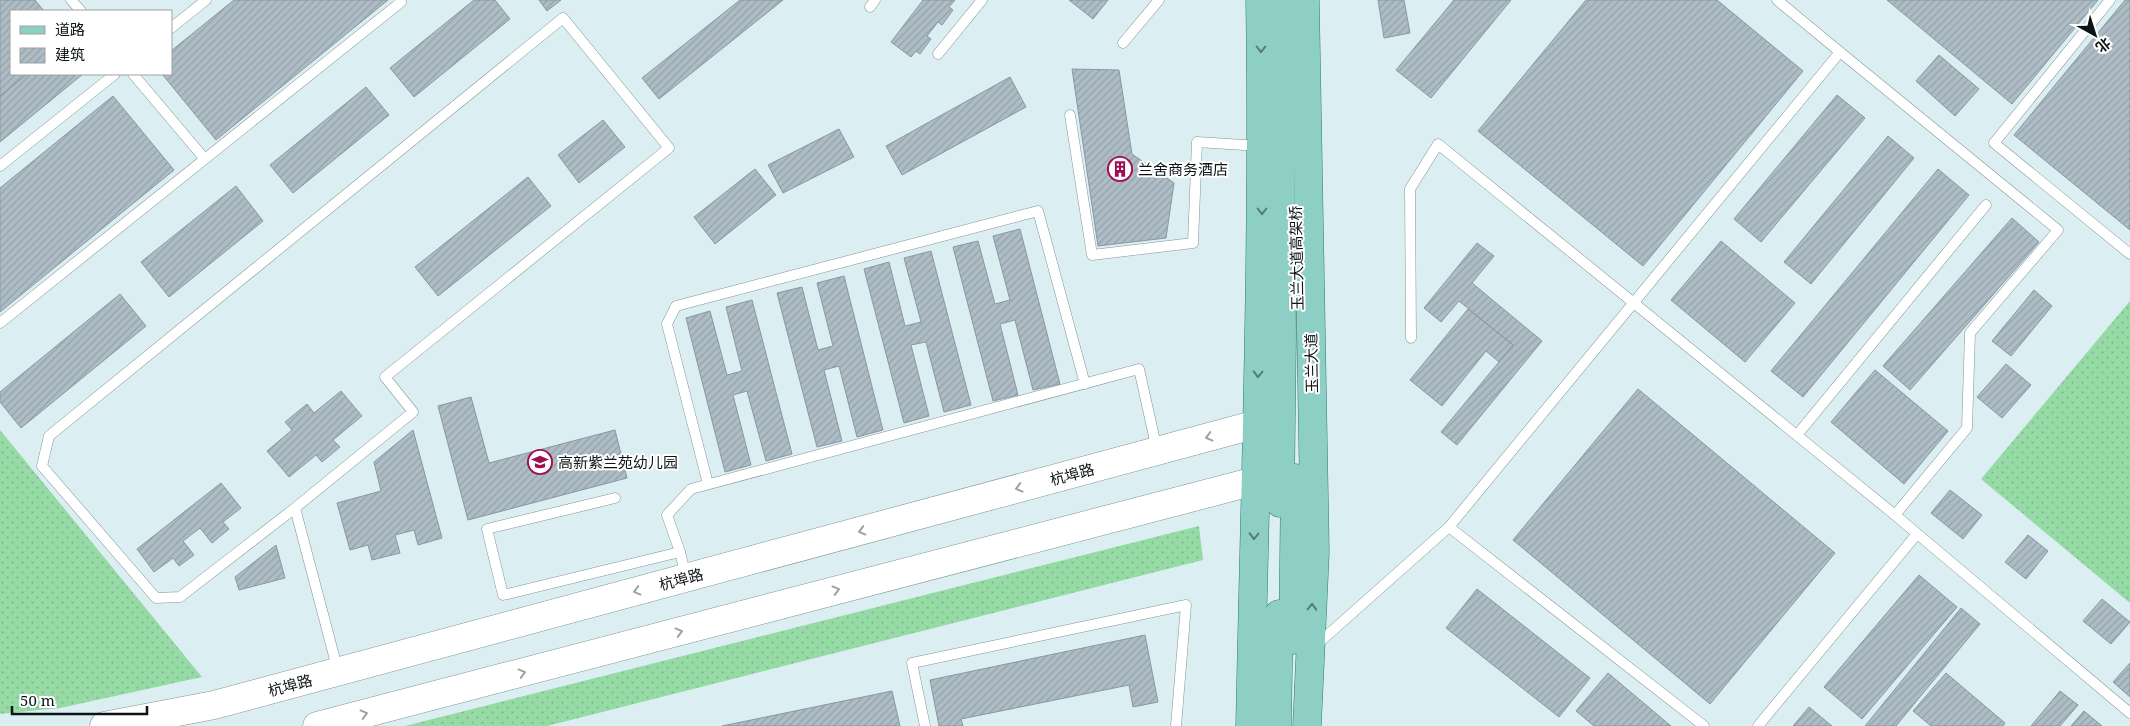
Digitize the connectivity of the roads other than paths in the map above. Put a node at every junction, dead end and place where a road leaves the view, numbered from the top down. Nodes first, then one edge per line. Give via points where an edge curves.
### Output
1 (72, 0) edge
2 (206, 0) edge
3 (400, 0) edge
4 (982, 0) edge
5 (1159, 0) edge
6 (1260, 0) edge
7 (1279, 0) edge
8 (1290, 0) edge
9 (1306, 0) edge
10 (1777, 0) edge
11 (2110, 0) edge
12 (80, 10) edge
13 (172, 27) edge
14 (1123, 43) dead end
15 (1840, 52) junction
16 (938, 54) dead end
17 (114, 75) edge
18 (134, 75) edge
19 (1070, 115) dead end
20 (1262, 146) junction
21 (204, 158) junction
22 (0, 166) edge
23 (1986, 205) dead end
24 (2130, 254) edge
25 (1634, 302) junction
26 (0, 323) edge
27 (1411, 338) dead end
28 (1085, 384) junction
29 (1256, 424) junction
30 (1797, 435) junction
31 (1157, 451) junction
32 (1255, 481) junction
33 (708, 484) junction
34 (615, 498) dead end
35 (295, 508) junction
36 (1895, 515) junction
37 (1449, 527) junction
38 (1918, 534) junction
39 (683, 565) junction
40 (1311, 650) junction
41 (338, 672) junction
42 (2130, 713) edge
43 (104, 726) edge
44 (317, 726) edge
45 (925, 726) edge
46 (1176, 726) edge
47 (1250, 726) edge
48 (1276, 726) edge
49 (1291, 726) edge
50 (1308, 726) edge
51 (1704, 726) edge
52 (1758, 726) edge

1 - 12 lane
2 - 13 lane
3 - 21 lane
4 - 16 lane
5 - 14 lane
6 -> 20 main road
7 - 48 main road, 玉兰大道高架桥 via 1282,338
8 - 49 main road, 玉兰大道高架桥 via 1297,330
40 -> 9 main road, 玉兰大道 via 1314,552
10 - 15 lane
11 - 24 lane via 1994,143
15 - 25 lane
15 - 36 lane via 2058,230 1970,333 1967,428
17 - 22 lane
18 - 21 lane
19 - 20 lane via 1092,255 1193,243 1197,142
20 -> 29 main road
21 - 26 lane
23 - 30 lane
25 - 27 lane via 1438,144 1410,189
25 - 30 lane
25 - 37 lane
28 - 31 lane via 1138,369
28 - 33 lane
28 - 33 lane via 1038,211 676,306 667,324
29 -> 31 main road, 杭埠路
29 - 32 main road
30 - 36 lane
31 -> 39 main road, 杭埠路
44 -> 32 main road
32 -> 47 main road
33 - 39 lane via 691,488 667,515
34 - 39 lane via 487,529 503,595
35 - 35 lane via 180,597 156,598 42,466 49,436 562,18 669,148 385,377 413,412
35 - 41 lane
36 - 38 lane
37 - 40 lane
37 - 51 lane
38 - 42 lane
38 - 52 lane
39 -> 41 main road, 杭埠路
40 - 50 main road, 玉兰大道
41 - 43 main road, 杭埠路 via 214,705
45 - 46 lane via 912,663 1186,605

